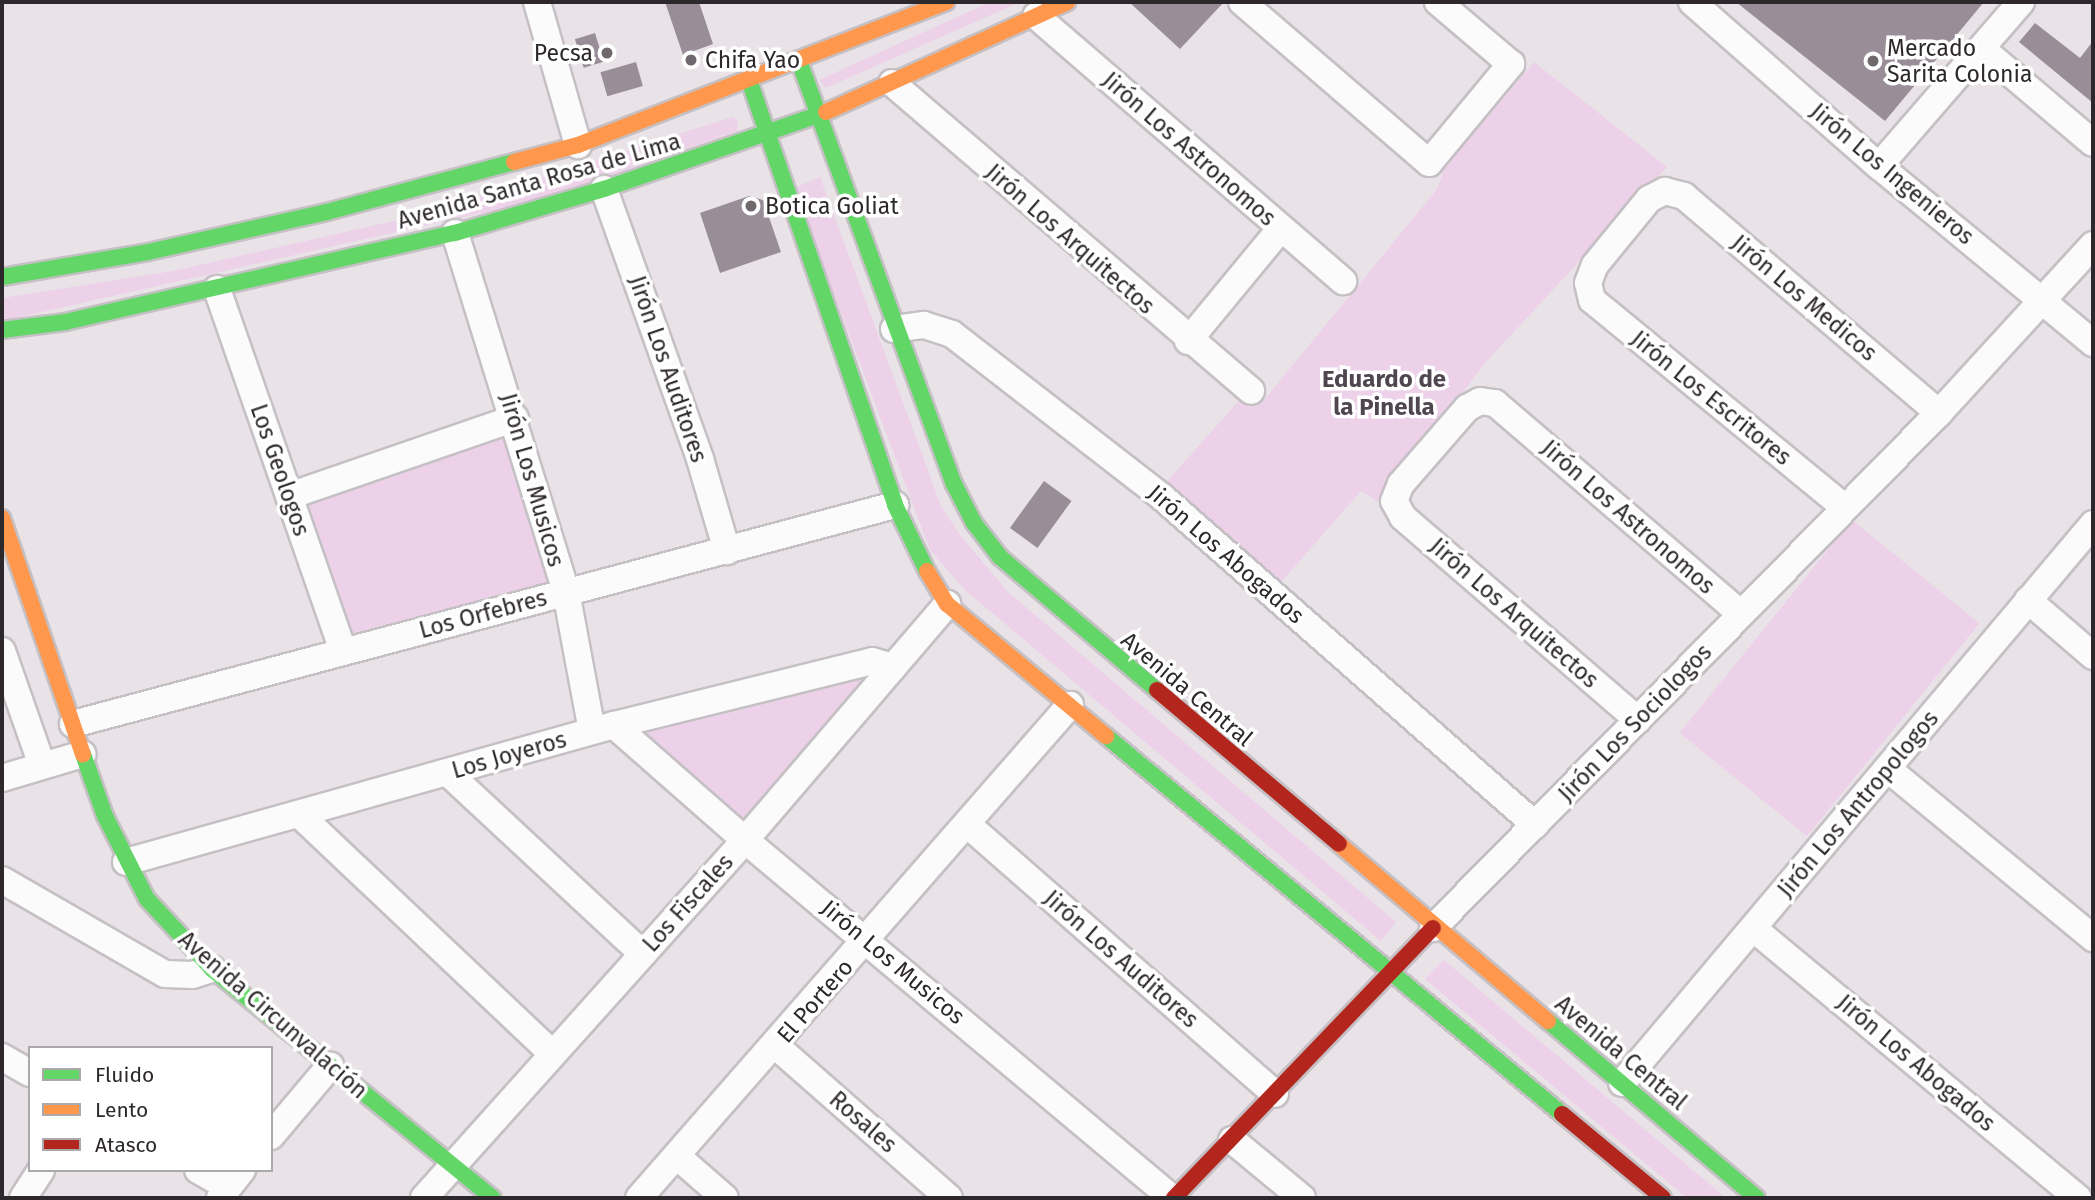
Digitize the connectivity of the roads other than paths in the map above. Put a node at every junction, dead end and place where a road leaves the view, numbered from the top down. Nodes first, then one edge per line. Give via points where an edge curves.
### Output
1 (537, 2) edge
2 (946, 2) edge
3 (1067, 2) edge
4 (1242, 2) edge
5 (1438, 2) edge
6 (1692, 2) edge
7 (2021, 2) edge
8 (1037, 16) junction
9 (1982, 49) junction
10 (799, 61) junction
11 (749, 80) junction
12 (892, 83) junction
13 (818, 116) junction
14 (770, 133) junction
15 (2093, 143) edge
16 (578, 145) junction
17 (1879, 166) junction
18 (604, 189) junction
19 (1665, 191) joint
20 (1280, 228) junction
21 (455, 233) junction
22 (2093, 245) edge
23 (2, 277) edge
24 (1343, 281) dead end
25 (217, 289) junction
26 (2045, 301) junction
27 (894, 329) junction
28 (2, 330) edge
29 (1188, 341) junction
30 (2093, 343) edge
31 (1251, 391) dead end
32 (1480, 401) joint
33 (1939, 413) junction
34 (515, 418) junction
35 (289, 496) junction
36 (895, 505) junction
37 (1844, 507) junction
38 (2, 518) edge
39 (2093, 524) edge
40 (727, 551) junction
41 (566, 592) junction
42 (2028, 600) junction
43 (947, 604) junction
44 (1741, 614) junction
45 (343, 650) junction
46 (2, 651) edge
47 (2093, 656) edge
48 (893, 667) junction
49 (1070, 705) junction
50 (1639, 720) junction
51 (73, 724) junction
52 (603, 728) junction
53 (83, 754) junction
54 (42, 765) junction
55 (1888, 769) junction
56 (448, 773) junction
57 (2, 778) edge
58 (300, 816) junction
59 (968, 825) junction
60 (1535, 825) junction
61 (745, 840) junction
62 (126, 862) junction
63 (2, 880) edge
64 (1433, 928) junction
65 (1754, 929) junction
66 (2093, 938) edge
67 (868, 939) junction
68 (643, 954) junction
69 (212, 969) junction
70 (1390, 971) junction
71 (776, 1046) junction
72 (552, 1053) junction
73 (2, 1057) edge
74 (330, 1066) junction
75 (28, 1072) edge
76 (1622, 1083) junction
77 (1275, 1094) junction
78 (273, 1134) edge
79 (1233, 1140) junction
80 (677, 1157) junction
81 (453, 1166) junction
82 (40, 1172) edge
83 (202, 1172) edge
84 (230, 1185) edge
85 (23, 1198) edge
86 (425, 1198) edge
87 (493, 1198) edge
88 (639, 1198) edge
89 (725, 1198) edge
90 (949, 1198) edge
91 (1173, 1198) edge
92 (1302, 1198) edge
93 (1663, 1198) edge
94 (1757, 1198) edge
95 (2078, 1198) edge

1 - 16 street
2 - 10 main road, Avenida Santa Rosa de Lima
3 - 8 main road, Avenida Santa Rosa de Lima
4 - 5 street via 1429,163 1511,64
6 - 17 street, Jirón Los Ingenieros
7 - 9 street
8 - 12 main road, Avenida Santa Rosa de Lima
8 - 20 street, Jirón Los Astronomos
9 - 15 street
9 - 17 street
10 - 11 main road, Avenida Santa Rosa de Lima
10 - 13 main road, Avenida Central
11 - 14 main road
11 - 16 main road, Avenida Santa Rosa de Lima
12 - 13 main road, Avenida Santa Rosa de Lima
12 - 29 street, Jirón Los Arquitectos
13 - 14 main road, Avenida Santa Rosa de Lima
13 - 27 main road, Avenida Central
14 - 18 main road, Avenida Santa Rosa de Lima
14 - 36 main road
16 - 23 main road, Avenida Santa Rosa de Lima via 327,212 148,252
17 - 26 street, Jirón Los Ingenieros
18 - 21 main road, Avenida Santa Rosa de Lima
18 - 40 street, Jirón Los Auditores via 701,459
19 - 33 street, Jirón Los Medicos via 1684,196
19 - 37 street, Jirón Los Escritores via 1649,199 1595,265 1588,283 1592,300
20 - 24 street, Jirón Los Astronomos
20 - 29 street
21 - 25 main road, Avenida Santa Rosa de Lima
21 - 34 street, Jirón Los Musicos
22 - 26 street, Jirón Los Sociologos
25 - 28 main road, Avenida Santa Rosa de Lima via 65,322
25 - 35 street, Los Geologos
26 - 30 street, Jirón Los Ingenieros
26 - 33 street, Jirón Los Sociologos
27 - 60 street, Jirón Los Abogados via 924,325 952,334 1162,497
27 - 64 main road, Avenida Central via 954,484 974,523 1000,557
29 - 31 street, Jirón Los Arquitectos
32 - 44 street, Jirón Los Astronomos via 1495,403
32 - 50 street, Jirón Los Arquitectos via 1467,408 1401,484 1395,501 1403,517
33 - 37 street, Jirón Los Sociologos
34 - 35 street
34 - 41 street, Jirón Los Musicos
35 - 45 street, Los Geologos
36 - 40 street, Los Orfebres
36 - 43 main road via 912,547
37 - 44 street, Jirón Los Sociologos
38 - 51 main road, Avenida Circunvalación
39 - 42 street, Jirón Los Antropologos
40 - 41 street, Los Orfebres
41 - 45 street, Los Orfebres
41 - 52 street, Jirón Los Musicos
42 - 47 street
42 - 55 street, Jirón Los Antropologos
43 - 48 street, Los Fiscales
43 - 49 main road
44 - 50 street, Jirón Los Sociologos
45 - 51 street, Los Orfebres
46 - 54 street
48 - 52 street, Los Joyeros via 872,661
48 - 61 street, Los Fiscales
49 - 59 street, El Portero
49 - 70 main road
50 - 60 street, Jirón Los Sociologos
51 - 53 main road, Avenida Circunvalación
52 - 56 street, Los Joyeros
52 - 61 street, Jirón Los Musicos
53 - 54 street
53 - 62 main road, Avenida Circunvalación
54 - 57 street
55 - 65 street, Jirón Los Antropologos
55 - 66 street
56 - 58 street, Los Joyeros
56 - 68 street
58 - 62 street, Los Joyeros
58 - 72 street
59 - 67 street, El Portero
59 - 77 street, Jirón Los Auditores
60 - 64 street, Jirón Los Sociologos
61 - 67 street, Jirón Los Musicos
61 - 68 street, Los Fiscales
62 - 69 main road, Avenida Circunvalación via 147,899
63 - 69 street via 164,974 191,975
64 - 70 main road, Jirón Los Sociologos
64 - 76 main road, Avenida Central
65 - 76 street, Jirón Los Antropologos
65 - 95 street, Jirón Los Abogados
67 - 71 street, El Portero
67 - 91 street, Jirón Los Musicos
68 - 72 street, Los Fiscales
69 - 74 main road, Avenida Circunvalación
70 - 77 main road, Jirón Los Sociologos
70 - 93 main road
71 - 80 street, El Portero
71 - 90 street, Rosales
72 - 81 street, Los Fiscales
73 - 75 street
74 - 78 street
74 - 81 main road, Avenida Circunvalación
76 - 94 main road, Avenida Central
77 - 79 main road, Jirón Los Sociologos
79 - 91 main road, Jirón Los Sociologos
79 - 92 street
80 - 88 street, El Portero
80 - 89 street
81 - 86 street, Los Fiscales
81 - 87 main road, Avenida Circunvalación
82 - 85 street
83 - 84 street

